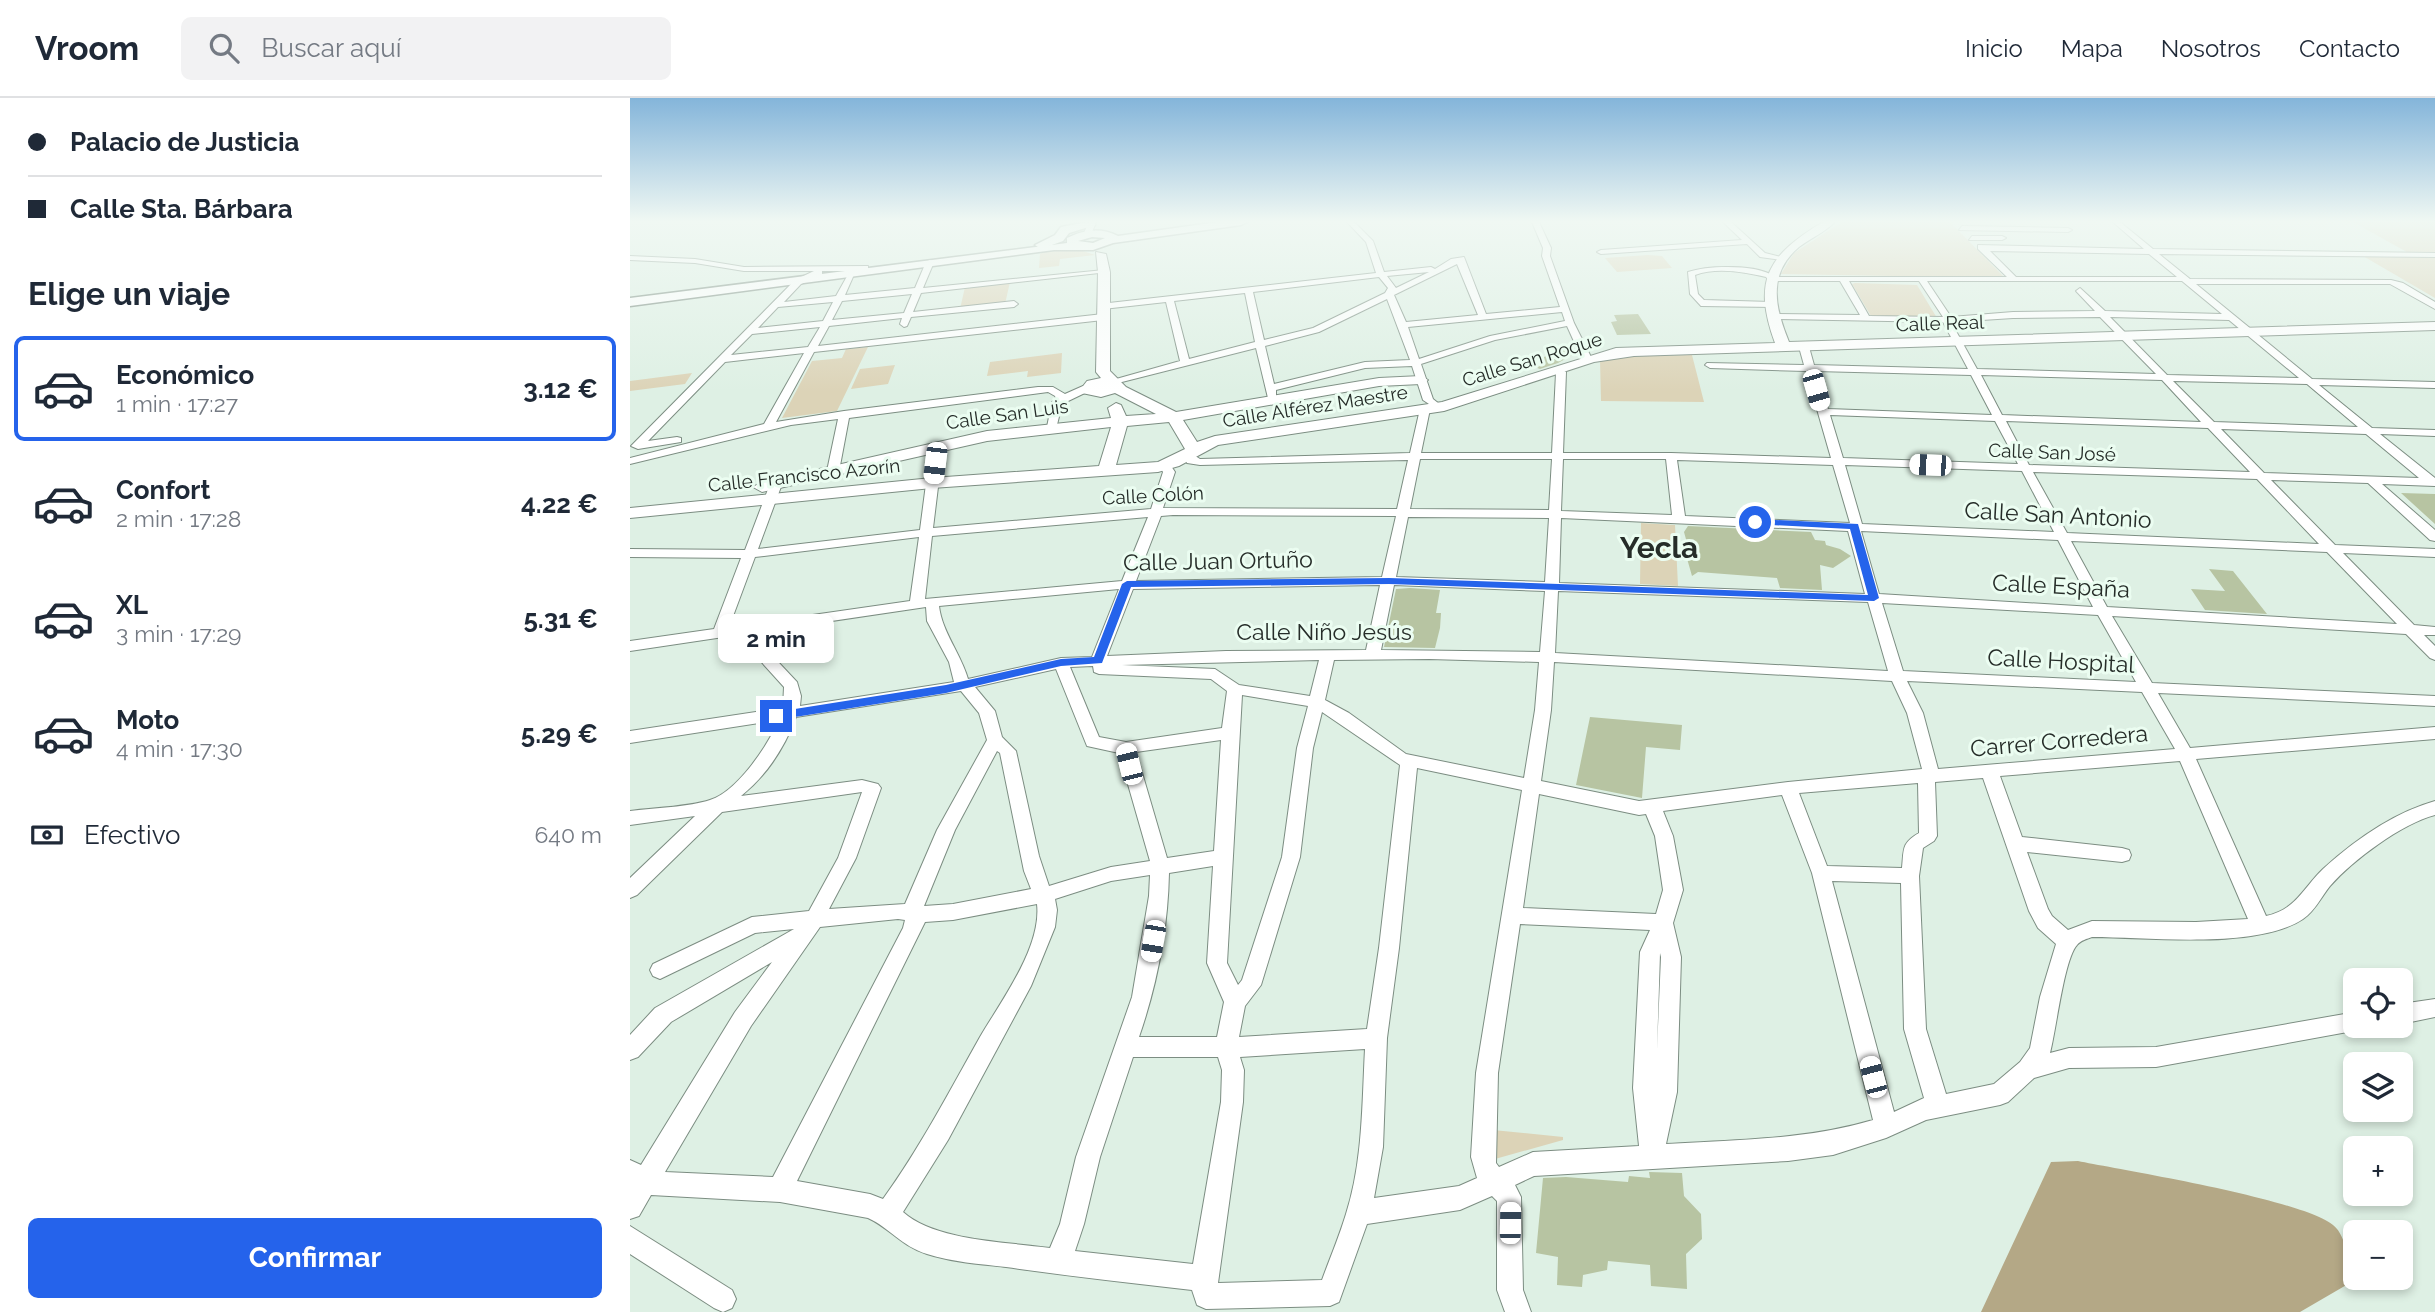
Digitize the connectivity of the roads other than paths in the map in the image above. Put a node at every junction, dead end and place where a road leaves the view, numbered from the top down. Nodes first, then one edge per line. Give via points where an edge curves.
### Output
1 (785, 279) edge
2 (806, 279) edge
3 (853, 279) edge
4 (923, 279) edge
5 (1043, 279) edge
6 (1104, 279) edge
7 (1340, 279) edge
8 (1385, 279) edge
9 (1420, 279) edge
10 (1468, 279) edge
11 (1554, 279) edge
12 (1692, 279) edge
13 (1771, 279) edge
14 (1837, 279) edge
15 (1843, 279) junction
16 (2015, 279) joint
17 (1922, 280) junction
18 (2185, 280) junction
19 (1021, 281) junction
20 (1248, 289) junction
21 (918, 291) junction
22 (2080, 291) dead end
23 (1389, 294) junction
24 (1169, 298) junction
25 (839, 299) junction
26 (630, 301) edge
27 (1014, 304) junction
28 (775, 305) junction
29 (2435, 306) edge
30 (1565, 309) junction
31 (1772, 310) junction
32 (1103, 311) junction
33 (2102, 314) junction
34 (907, 316) junction
35 (1483, 317) junction
36 (2231, 317) junction
37 (1866, 318) junction
38 (1946, 320) junction
39 (1570, 323) junction
40 (826, 324) junction
41 (1403, 326) junction
42 (2435, 326) edge
43 (1008, 327) junction
44 (748, 332) junction
45 (2249, 332) junction
46 (2124, 337) junction
47 (897, 340) junction
48 (1957, 342) junction
49 (1260, 343) junction
50 (1804, 347) junction
51 (1784, 348) junction
52 (811, 349) junction
53 (1632, 352) joint
54 (1583, 356) junction
55 (723, 359) junction
56 (1185, 362) junction
57 (1415, 363) junction
58 (1710, 365) dead end
59 (1810, 368) junction
60 (1557, 370) junction
61 (1150, 371) junction
62 (1342, 372) junction
63 (1975, 373) junction
64 (2164, 378) junction
65 (2309, 382) junction
66 (1101, 383) junction
67 (1423, 385) junction
68 (2435, 385) edge
69 (1352, 388) junction
70 (1049, 389) junction
71 (1272, 395) junction
72 (1061, 399) junction
73 (1436, 407) junction
74 (1822, 412) junction
75 (844, 414) junction
76 (1174, 417) junction
77 (1999, 418) junction
78 (1120, 422) junction
79 (2210, 425) junction
80 (768, 427) junction
81 (1052, 427) junction
82 (2368, 431) junction
83 (2435, 433) edge
84 (937, 446) junction
85 (634, 449) edge
86 (1194, 455) junction
87 (1414, 456) junction
88 (1557, 456) junction
89 (1671, 456) junction
90 (630, 461) edge
91 (1838, 461) junction
92 (2025, 468) junction
93 (1167, 469) junction
94 (1111, 470) junction
95 (833, 471) junction
96 (2259, 476) junction
97 (2371, 480) junction
98 (2433, 482) edge
99 (932, 483) junction
100 (773, 491) junction
101 (630, 512) edge
102 (1156, 512) junction
103 (1402, 512) junction
104 (1556, 514) junction
105 (1679, 519) junction
106 (1855, 526) junction
107 (925, 533) junction
108 (2061, 536) junction
109 (2435, 537) edge
110 (2330, 549) junction
111 (630, 553) edge
112 (2435, 553) edge
113 (750, 554) junction
114 (1389, 581) junction
115 (1127, 584) junction
116 (1552, 585) junction
117 (1684, 589) joint
118 (1874, 598) junction
119 (924, 603) junction
120 (2103, 611) junction
121 (740, 629) junction
122 (2410, 629) junction
123 (2435, 631) edge
124 (720, 632) junction
125 (630, 646) edge
126 (1372, 654) junction
127 (1328, 655) junction
128 (2435, 655) edge
129 (1545, 657) junction
130 (1098, 660) junction
131 (1070, 662) junction
132 (1685, 666) joint
133 (1897, 676) junction
134 (966, 685) junction
135 (2146, 688) junction
136 (1236, 689) junction
137 (2435, 701) edge
138 (1317, 702) junction
139 (789, 713) junction
140 (1230, 733) junction
141 (2435, 733) edge
142 (630, 737) edge
143 (995, 740) junction
144 (1126, 748) junction
145 (2185, 753) junction
146 (1409, 761) junction
147 (1990, 770) junction
148 (1926, 777) junction
149 (1533, 786) junction
150 (1788, 788) junction
151 (720, 804) junction
152 (1653, 808) junction
153 (2435, 808) edge
154 (630, 818) edge
155 (2018, 844) junction
156 (2122, 855) dead end
157 (1224, 857) junction
158 (1160, 865) junction
159 (1821, 873) junction
160 (1910, 876) junction
161 (630, 890) edge
162 (1043, 895) junction
163 (912, 913) junction
164 (1512, 915) junction
165 (1663, 923) junction
166 (810, 925) junction
167 (2260, 925) junction
168 (2067, 941) junction
169 (660, 970) dead end
170 (1235, 1002) junction
171 (2435, 1008) edge
172 (2413, 1012) edge
173 (2343, 1024) edge
174 (1376, 1038) junction
175 (1226, 1046) junction
176 (1126, 1047) junction
177 (630, 1050) edge
178 (2028, 1069) junction
179 (1938, 1105) junction
180 (1886, 1128) junction
181 (1651, 1157) junction
182 (639, 1178) edge
183 (1496, 1183) junction
184 (780, 1190) junction
185 (630, 1208) edge
186 (1359, 1213) junction
187 (887, 1214) junction
188 (630, 1239) edge
189 (1058, 1262) junction
190 (1204, 1286) junction
191 (723, 1299) dead end
192 (1518, 1312) edge

1 - 26 main road
2 - 28 street
3 - 25 street
4 - 21 street
5 - 19 street
6 - 32 main road
7 - 20 street
8 - 23 street via 1392,288
9 - 23 street
10 - 35 street
11 - 30 street
12 - 31 street via 1694,294 1703,304
13 - 31 main road
14 - 15 street
15 - 17 street
15 - 37 street
16 - 17 street
16 - 18 street
17 - 38 street
18 - 29 street via 2398,284
18 - 36 street
19 - 21 street
19 - 27 street
20 - 24 street
20 - 49 street
21 - 25 street
21 - 34 street
22 - 33 street
23 - 41 street
23 - 49 street via 1316,330
24 - 32 street
24 - 56 street
25 - 28 street
25 - 40 street
27 - 34 street
27 - 43 street
28 - 44 street
30 - 35 street
30 - 39 street
31 - 37 street
31 - 51 main road
32 - 43 street
32 - 66 main road
33 - 36 street
33 - 38 street
33 - 46 street
34 - 40 street
34 - 47 street
35 - 41 street
36 - 45 street
37 - 38 street
38 - 48 street
39 - 54 street
39 - 57 street via 1493,338
40 - 44 street
40 - 52 street
41 - 57 street
42 - 45 main road, Calle Real
43 - 47 street
44 - 55 street
45 - 46 main road, Calle Real
45 - 65 street
46 - 48 main road, Calle Real
46 - 64 street
47 - 52 street
48 - 50 main road, Calle Real
48 - 63 street
49 - 56 street
49 - 71 street
50 - 51 main road, Calle Real
50 - 59 street
51 - 53 main road, Calle Real
52 - 55 street
52 - 80 street
53 - 54 main road, Calle San Roque
54 - 60 main road, Calle San Roque
55 - 85 street
56 - 61 street
57 - 62 street
57 - 67 street
58 - 59 street
59 - 63 street
59 - 74 street
60 - 73 main road, Calle San Roque
60 - 88 street via 1561,372
61 - 66 street
61 - 66 street via 1122,374
62 - 69 street
62 - 71 street
63 - 64 street
63 - 77 street
64 - 65 street
64 - 79 street
65 - 68 street
65 - 82 street
66 - 70 street
66 - 72 street
66 - 76 main road
66 - 78 main road via 1112,393
67 - 69 main road, Calle San Luis via 1386,382
67 - 73 street
69 - 71 main road, Calle San Luis
70 - 72 street
70 - 75 street
71 - 76 main road, Calle San Luis
72 - 81 street via 1055,406
73 - 86 main road, Calle Alférez Maestre via 1215,441
73 - 87 street
74 - 77 street
74 - 91 street
75 - 80 street
75 - 95 street
76 - 78 main road, Calle San Luis
76 - 86 main road
77 - 79 street
77 - 92 street
78 - 81 main road, Calle San Luis
78 - 94 main road via 1107,467
79 - 82 street
79 - 96 street
80 - 85 street
80 - 90 street
81 - 84 main road, Calle San Luis
82 - 83 street
82 - 98 street
84 - 95 main road, Calle San Luis
84 - 99 street
86 - 87 street, Calle San José
86 - 93 main road, Calle Francisco Azorín
87 - 88 street, Calle San José
87 - 103 street
88 - 89 street, Calle San José
88 - 104 street
89 - 91 street, Calle San José
89 - 105 street
91 - 92 street, Calle San José
91 - 106 street
92 - 96 street, Calle San José
92 - 108 street
93 - 94 main road, Calle Francisco Azorín
93 - 102 street
94 - 99 main road, Calle Francisco Azorín
95 - 100 main road, Calle San Luis
96 - 97 street, Calle San José
96 - 110 street
97 - 98 street, Calle San José
97 - 109 street
99 - 100 main road, Calle Francisco Azorín
99 - 107 street
100 - 101 main road, Calle Francisco Azorín
100 - 113 street
102 - 103 street, Calle Colón
102 - 107 street, Calle Colón
102 - 115 street
103 - 104 street, Calle Colón
103 - 114 street
104 - 105 street, Calle Colón
104 - 116 street
105 - 106 street, Calle San Antonio
106 - 108 street, Calle San Antonio
106 - 118 street
107 - 113 street, Calle Colón
107 - 119 street
108 - 110 street, Calle San Antonio
108 - 120 street
110 - 112 street, Calle San Antonio
110 - 122 street
111 - 113 street, Calle Colón
113 - 124 street
114 - 115 street, Calle Juan Ortuño
114 - 116 street, Calle Juan Ortuño
114 - 126 street
115 - 119 street, Calle Juan Ortuño
115 - 130 street
116 - 117 street, Calle Juan Ortuño
116 - 129 street
117 - 118 street, Calle España
118 - 120 street, Calle España
118 - 133 street
119 - 121 street, Calle Juan Ortuño
119 - 134 street
120 - 122 street, Calle España
120 - 135 street
121 - 124 street, Calle Juan Ortuño
121 - 139 street via 792,686
122 - 123 street, Calle España
122 - 128 street
124 - 125 street, Calle Juan Ortuño
126 - 127 street, Calle Niño Jesús
126 - 129 street, Calle Niño Jesús
127 - 130 street, Calle Niño Jesús
127 - 138 street
129 - 132 street, Calle Niño Jesús
129 - 149 street
130 - 131 street, Calle Niño Jesús
131 - 134 street, Calle Niño Jesús
131 - 136 street via 1087,669 1215,674
131 - 144 street via 1093,742
132 - 133 street, Calle Hospital
133 - 135 street, Calle Hospital
133 - 148 street via 1915,713 1930,769
134 - 139 street, Calle Niño Jesús
134 - 143 street via 991,717
135 - 137 street, Calle Hospital
135 - 145 street
136 - 138 street
136 - 140 street
138 - 146 street, Carrer Corredera via 1396,757
138 - 170 street via 1298,783 1291,857 1251,985
139 - 142 street, Calle Niño Jesús
139 - 151 street via 761,766
140 - 144 street
140 - 157 street
141 - 145 street, Carrer Corredera
143 - 162 street via 1008,751 1029,855
143 - 163 street via 946,830
144 - 158 street
145 - 147 street, Carrer Corredera
145 - 167 street
146 - 149 street, Carrer Corredera
146 - 174 street
147 - 148 street, Carrer Corredera
147 - 155 street
148 - 150 street, Carrer Corredera
148 - 160 street via 1927,836 1914,844
149 - 152 street, Carrer Corredera via 1627,808
149 - 164 street
150 - 152 street, Carrer Corredera
150 - 159 street
151 - 154 street
151 - 161 street
151 - 166 street via 873,788 847,858
152 - 165 street via 1667,847 1673,890
153 - 167 street via 2409,818 2327,876 2294,915
155 - 156 street
155 - 168 street via 2043,918
157 - 158 street
157 - 170 street via 1217,964
158 - 162 street
158 - 176 street via 1147,973
159 - 160 street
159 - 180 street
160 - 179 street via 1915,1029
162 - 163 street via 953,912
162 - 187 street via 1047,904 1044,927 1025,975 923,1161
163 - 166 street via 898,911
163 - 184 street via 915,925
164 - 165 street
164 - 183 street via 1492,1033 1484,1118 1485,1169
165 - 181 street via 1671,957 1666,1091
166 - 169 street via 752,925
166 - 177 street via 663,1015
166 - 182 street
167 - 168 street via 2092,929
168 - 178 street via 2040,1051
170 - 175 street
171 - 172 street
173 - 178 street via 2156,1057 2068,1058
174 - 175 street
174 - 186 street via 1371,1147
175 - 176 street
175 - 190 street via 1234,1093
176 - 189 street
178 - 179 street via 2000,1094
179 - 180 street
180 - 181 street via 1804,1148
181 - 183 street via 1534,1164
182 - 184 street
182 - 185 street
183 - 186 street via 1449,1200
183 - 192 street via 1510,1202 1510,1290
184 - 187 street via 870,1206
186 - 190 street via 1330,1293
187 - 189 street via 925,1241
188 - 191 street
189 - 190 street

